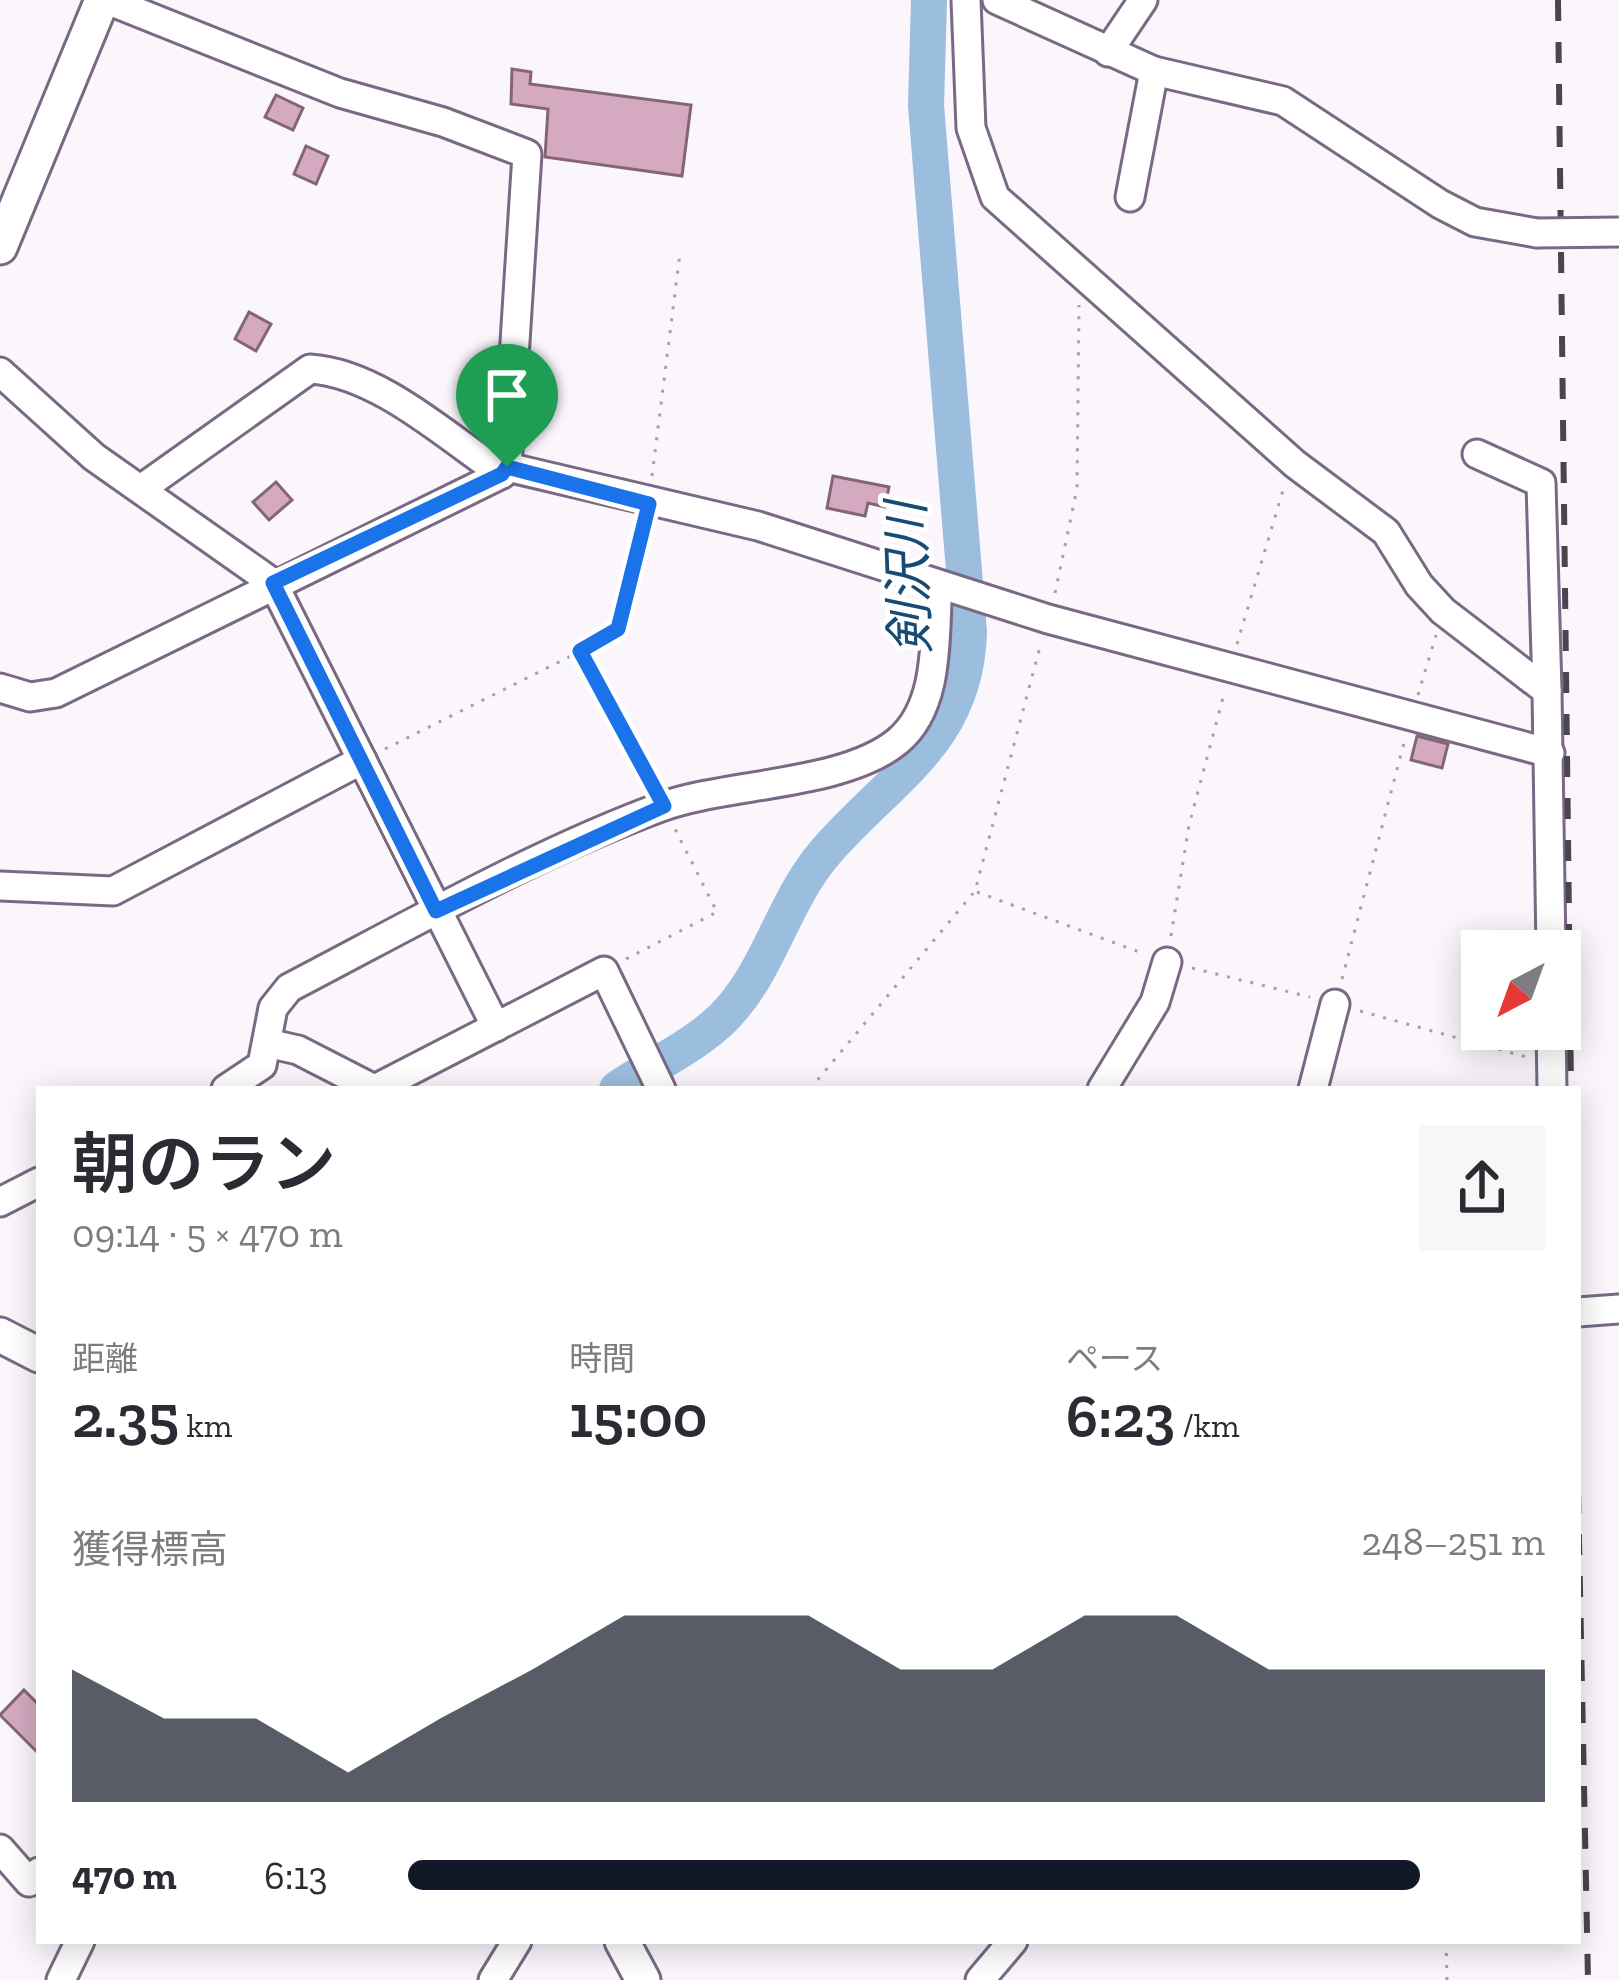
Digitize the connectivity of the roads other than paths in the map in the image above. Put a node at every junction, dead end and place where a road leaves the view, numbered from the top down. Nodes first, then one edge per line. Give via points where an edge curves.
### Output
1 (104, 0) edge
2 (966, 0) edge
3 (997, 0) edge
4 (1143, 0) edge
5 (1108, 52) junction
6 (1154, 71) junction
7 (1130, 197) dead end
8 (1619, 232) edge
9 (2, 236) edge
10 (0, 372) edge
11 (1477, 454) dead end
12 (504, 470) junction
13 (141, 489) junction
14 (273, 583) junction
15 (953, 590) junction
16 (0, 688) edge
17 (1547, 691) junction
18 (1550, 753) junction
19 (362, 760) junction
20 (0, 886) edge
21 (436, 911) junction
22 (1551, 930) edge
23 (1167, 962) road end
24 (1335, 1004) road end
25 (496, 1027) junction
26 (267, 1043) junction
27 (658, 1084) edge
28 (231, 1086) edge
29 (369, 1086) edge
30 (381, 1086) edge
31 (1104, 1086) edge
32 (1314, 1086) edge
33 (36, 1184) edge
34 (0, 1202) edge
35 (1619, 1309) edge
36 (1581, 1312) edge
37 (0, 1336) edge
38 (36, 1354) edge
39 (0, 1849) edge
40 (36, 1875) edge
41 (79, 1944) edge
42 (516, 1944) edge
43 (624, 1944) edge
44 (1010, 1944) edge
45 (61, 1980) edge
46 (493, 1980) edge
47 (643, 1980) edge
48 (980, 1980) edge

1 - 9 main road
1 - 12 street via 340,93 527,154
2 - 17 street via 971,128 995,197 1295,464 1386,532 1443,611
3 - 5 street
4 - 5 street
5 - 6 street
6 - 7 street
6 - 8 street, bridge via 1283,101 1440,204 1508,230
10 - 13 street
11 - 17 street via 1541,483
12 - 13 street via 347,377 310,369
12 - 14 street
12 - 15 street via 758,526
13 - 14 street
14 - 16 street via 56,693 30,697
14 - 19 street
15 - 18 street
15 - 21 street via 931,685 902,738 806,778 664,806
17 - 18 street
18 - 22 street
19 - 20 street via 112,891
19 - 21 street
21 - 25 street
21 - 26 street via 289,988 273,1008
23 - 31 street via 1154,1002
24 - 32 street
25 - 27 street via 604,971
25 - 30 street
26 - 28 street via 257,1071
26 - 29 street
33 - 34 street
35 - 36 street
37 - 38 main road
39 - 40 street via 29,1882
41 - 45 street
42 - 46 street
43 - 47 main road
44 - 48 street

